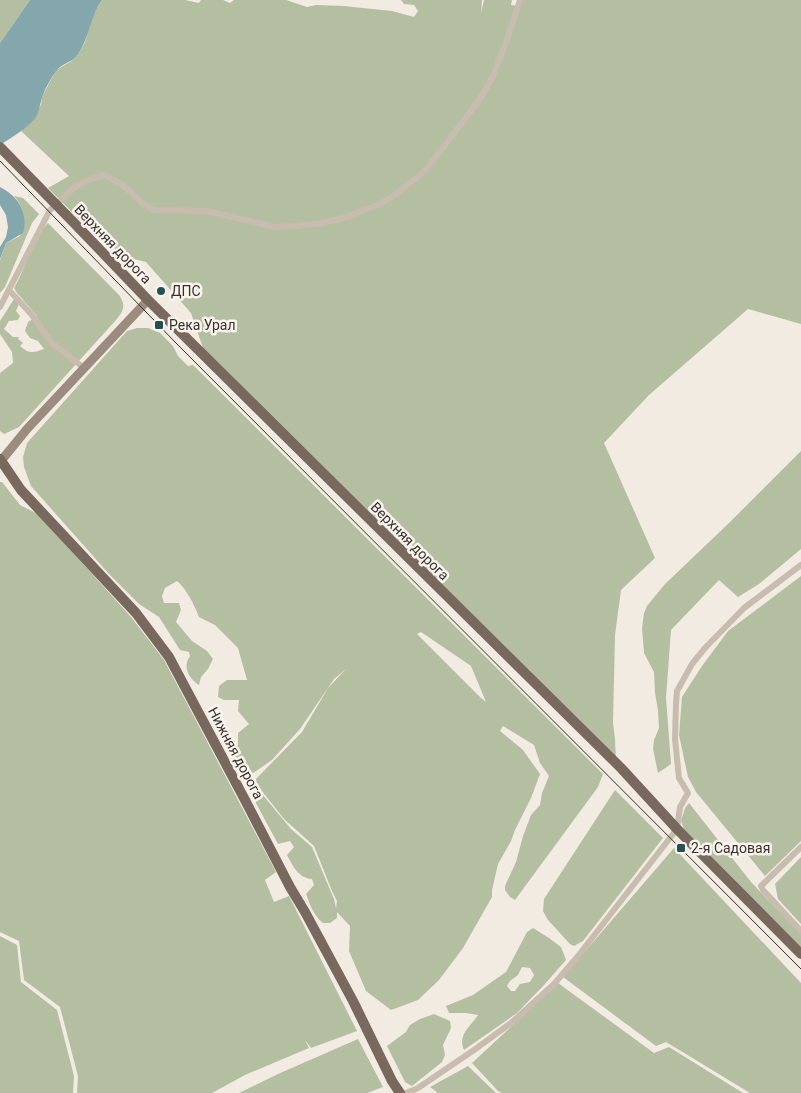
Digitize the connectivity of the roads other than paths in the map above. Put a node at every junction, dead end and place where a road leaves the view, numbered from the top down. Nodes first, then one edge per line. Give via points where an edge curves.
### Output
1 (520, 0) edge
2 (0, 147) edge
3 (9, 290) junction
4 (148, 300) junction
5 (0, 307) edge
6 (84, 368) junction
7 (0, 460) edge
8 (801, 564) edge
9 (677, 829) junction
10 (801, 847) edge
11 (801, 931) edge
12 (801, 954) edge
13 (400, 1093) edge
14 (406, 1093) edge

1 - 3 street via 492,78 481,97 424,172 378,205 343,218 275,227 207,211 154,210 142,204 117,181 106,175 100,176 76,186 50,210
2 - 4 main road, Верхняя дорога, bridge
3 - 5 street
3 - 6 street via 51,342
4 - 6 main road
4 - 9 main road, Верхняя дорога via 614,762
6 - 7 main road
7 - 13 main road, Нижняя дорога via 21,490 136,613 169,657
8 - 9 street via 744,608 692,664 677,691 675,739 679,778 688,793 680,807
9 - 12 main road, Верхняя дорога
9 - 14 street via 553,984 474,1050
10 - 11 street via 761,886

